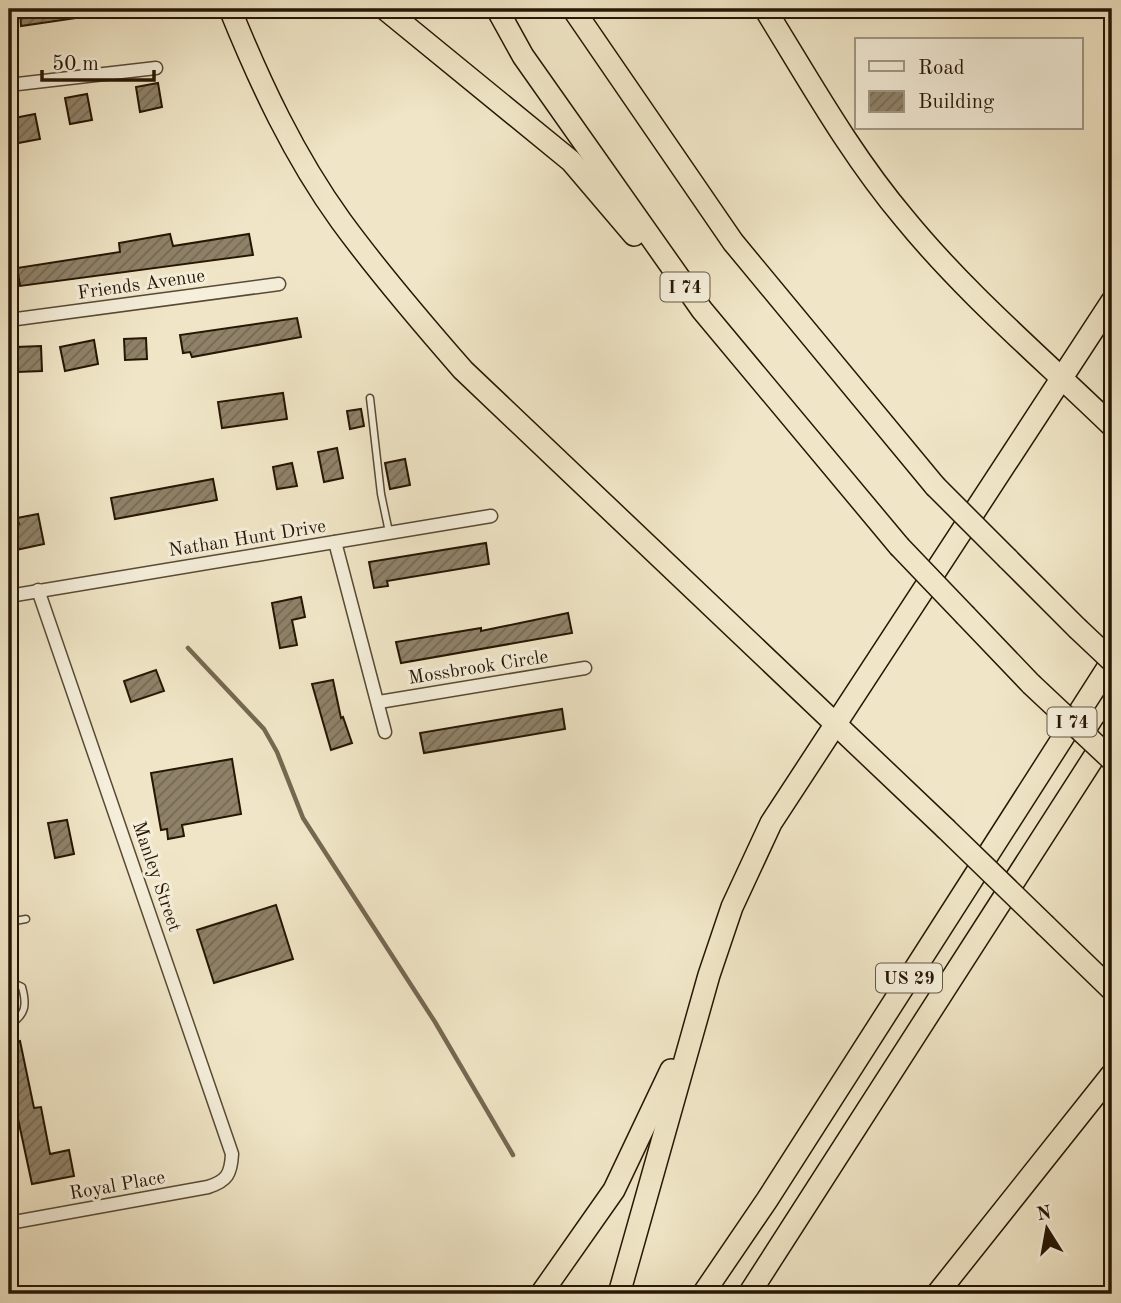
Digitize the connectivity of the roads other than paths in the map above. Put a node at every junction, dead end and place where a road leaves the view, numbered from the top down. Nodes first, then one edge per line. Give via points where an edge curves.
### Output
1 (230, 9) edge
2 (385, 9) edge
3 (497, 9) edge
4 (573, 9) edge
5 (588, 9) edge
6 (765, 9) edge
7 (156, 68) dead end
8 (621, 82) junction
9 (9, 85) edge
10 (279, 284) dead end
11 (1112, 301) edge
12 (702, 310) junction
13 (9, 320) edge
14 (1064, 379) junction
15 (370, 398) dead end
16 (1112, 426) edge
17 (491, 516) dead end
18 (389, 533) junction
19 (335, 542) junction
20 (38, 590) junction
21 (9, 596) edge
22 (1112, 661) edge
23 (584, 668) dead end
24 (379, 702) junction
25 (835, 724) junction
26 (1112, 729) edge
27 (386, 732) dead end
28 (1112, 760) edge
29 (26, 919) dead end
30 (9, 922) edge
31 (9, 981) edge
32 (1112, 990) edge
33 (702, 997) junction
34 (9, 1025) edge
35 (1112, 1074) edge
36 (228, 1175) joint
37 (10, 1220) edge
38 (541, 1294) edge
39 (619, 1294) edge
40 (703, 1294) edge
41 (749, 1294) edge
42 (937, 1294) edge

1 - 25 highway via 273,107 307,167 340,220 419,320 463,370
2 - 12 highway via 571,161
3 - 12 highway, I 74 via 523,56
4 - 8 highway
5 - 8 highway
6 - 14 highway via 853,151 903,217
7 - 9 street
8 - 22 highway, bridge via 733,243 935,486
10 - 13 street, Friends Avenue
11 - 14 highway
12 - 28 highway, I 74, bridge via 899,546 1031,684
14 - 16 highway
14 - 25 highway
15 - 18 lane
17 - 18 street, Nathan Hunt Drive
18 - 19 street, Nathan Hunt Drive
19 - 20 street, Nathan Hunt Drive
19 - 24 street
20 - 21 street, Nathan Hunt Drive
20 - 36 street, Manley Street via 232,1154
22 - 40 highway, US 29
23 - 24 street, Mossbrook Circle
24 - 27 street
25 - 32 highway, bridge
25 - 33 highway via 771,823 732,906
26 - 41 highway, US 29
29 - 30 lane
31 - 34 lane via 22,987 27,1003 20,1018
33 - 38 highway via 614,1190
33 - 39 highway
35 - 42 highway
36 - 37 street, Royal Place via 208,1187

